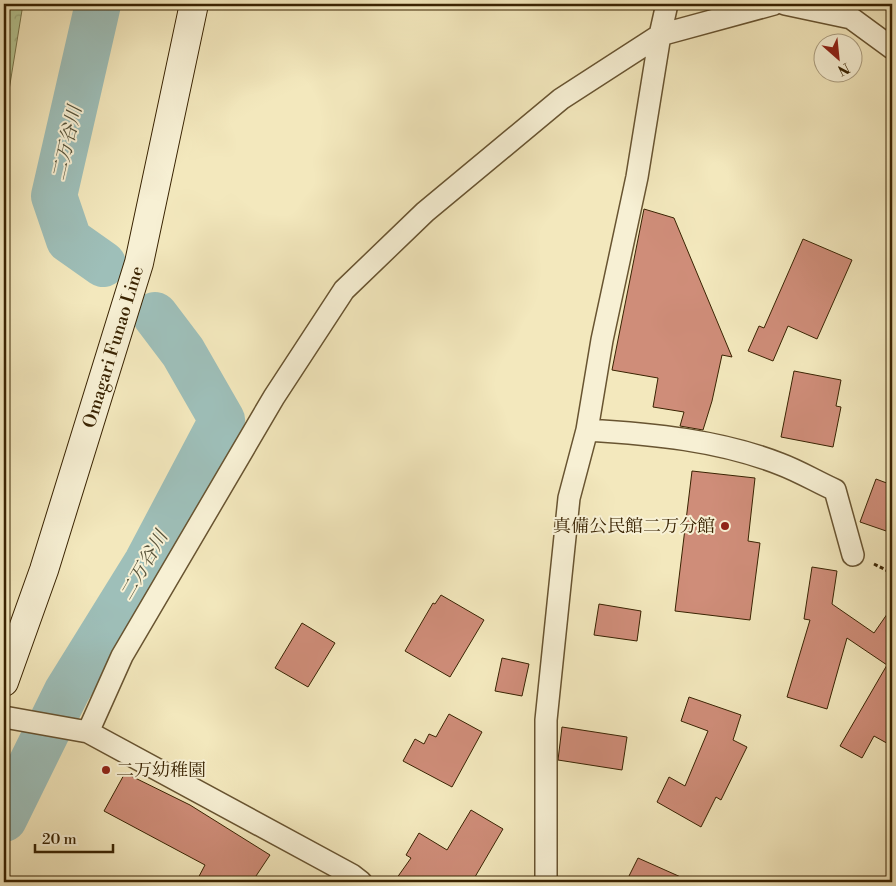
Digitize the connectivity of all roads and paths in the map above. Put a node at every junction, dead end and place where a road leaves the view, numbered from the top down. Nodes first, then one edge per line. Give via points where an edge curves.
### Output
1 (194, 4) edge
2 (667, 4) edge
3 (774, 4) edge
4 (785, 4) edge
5 (660, 35) junction
6 (892, 48) edge
7 (587, 430) junction
8 (853, 555) dead end
9 (4, 682) edge
10 (4, 717) edge
11 (88, 732) junction
12 (361, 882) edge
13 (546, 882) edge

1 - 9 main road, Omagari Funao Line via 139,263 44,570
2 - 5 street
3 - 5 street
4 - 6 street via 851,18
5 - 7 street via 637,177 602,340
5 - 11 street via 561,99 425,212 344,290 274,398 122,656
7 - 8 street via 636,433 719,446 780,464 836,490
7 - 13 street via 569,498 546,720
10 - 11 street
11 - 12 street

